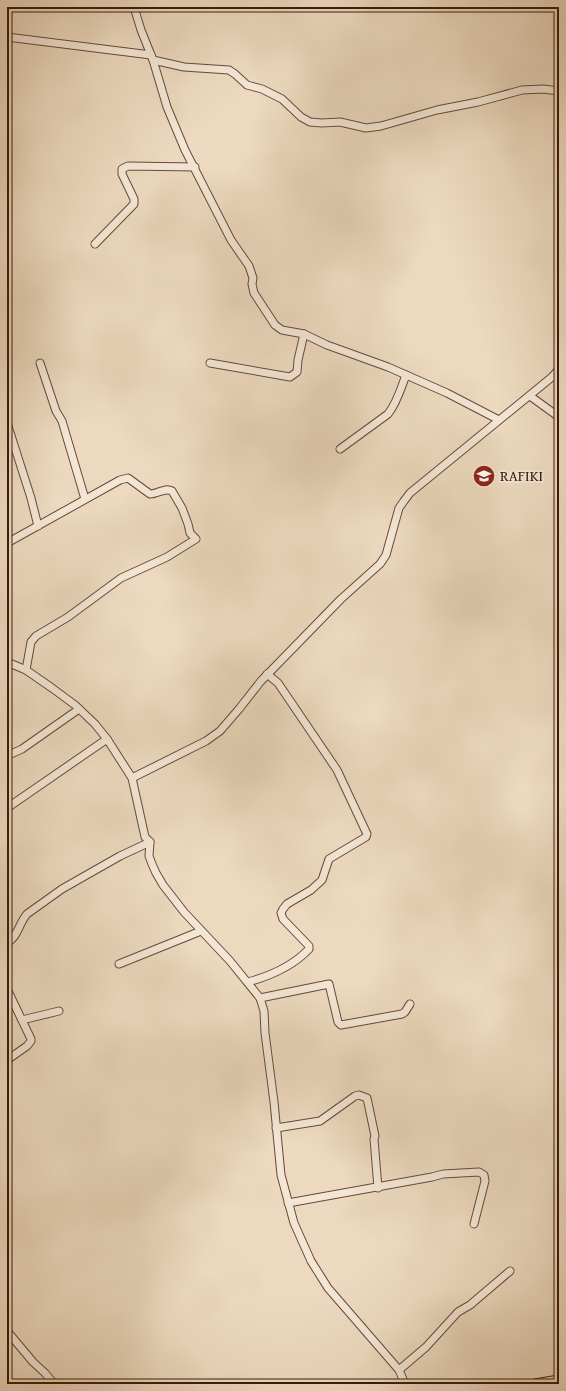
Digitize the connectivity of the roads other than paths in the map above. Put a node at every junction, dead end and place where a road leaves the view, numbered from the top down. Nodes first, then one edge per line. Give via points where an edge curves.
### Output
1 (134, 7) edge
2 (7, 37) edge
3 (152, 57) junction
4 (559, 91) edge
5 (195, 167) junction
6 (95, 244) dead end
7 (304, 334) junction
8 (210, 363) dead end
9 (40, 364) dead end
10 (559, 370) edge
11 (406, 375) junction
12 (530, 396) junction
13 (559, 417) edge
14 (500, 420) junction
15 (7, 423) edge
16 (340, 449) dead end
17 (85, 499) junction
18 (38, 526) junction
19 (7, 543) edge
20 (7, 662) edge
21 (26, 670) junction
22 (268, 674) junction
23 (79, 709) junction
24 (107, 739) junction
25 (7, 751) edge
26 (132, 778) junction
27 (7, 808) edge
28 (150, 842) junction
29 (201, 931) junction
30 (7, 943) edge
31 (119, 964) dead end
32 (248, 982) junction
33 (7, 989) edge
34 (260, 998) junction
35 (410, 1004) dead end
36 (59, 1011) dead end
37 (22, 1020) junction
38 (7, 1060) edge
39 (276, 1128) junction
40 (378, 1188) junction
41 (288, 1203) junction
42 (474, 1224) dead end
43 (510, 1271) dead end
44 (7, 1331) edge
45 (399, 1370) junction
46 (559, 1380) edge
47 (54, 1384) edge
48 (405, 1384) edge
49 (535, 1384) edge

1 - 3 street via 140,30
2 - 3 street
3 - 4 street via 184,67 226,69 247,85 282,99 310,122 340,122 366,128 522,90
3 - 5 street via 167,107
5 - 6 street via 123,168 122,174 134,202
5 - 7 street via 231,240 249,266 257,299 275,325 282,330
7 - 8 street via 297,372 290,377
7 - 11 street
9 - 17 street via 62,421
10 - 12 street
11 - 14 street
11 - 16 street via 397,400 388,414
12 - 13 street
12 - 14 street
14 - 22 street via 422,483 404,501 399,508 386,555 380,564 341,599
15 - 18 street
17 - 18 street
17 - 21 street via 128,478 150,494 172,491 182,508 190,533 196,539 167,557 121,578 68,617 36,636 31,642
18 - 19 street
20 - 21 street
21 - 23 street
22 - 26 street via 220,731 206,741
22 - 32 street via 278,683 337,770 367,834 362,840 329,859 322,880 283,909 283,918 309,949 275,973
23 - 24 street
23 - 25 street via 22,749 11,754
24 - 26 street
24 - 27 street
26 - 28 street via 145,837
28 - 29 street via 150,856 156,873
28 - 30 street via 62,889 27,914 22,919 18,931
29 - 31 street
29 - 32 street
32 - 34 street
33 - 37 street
34 - 35 street via 329,984 338,1022 344,1025 402,1014
34 - 39 street via 264,1011
36 - 37 street
37 - 38 street via 31,1041
39 - 40 street via 320,1121 355,1096 367,1098 375,1136
39 - 41 street
40 - 41 street
40 - 42 street via 443,1174 482,1173 485,1181
41 - 45 street via 302,1241 324,1282
43 - 45 street via 458,1312 426,1347
44 - 47 street
45 - 48 street
46 - 49 main road

